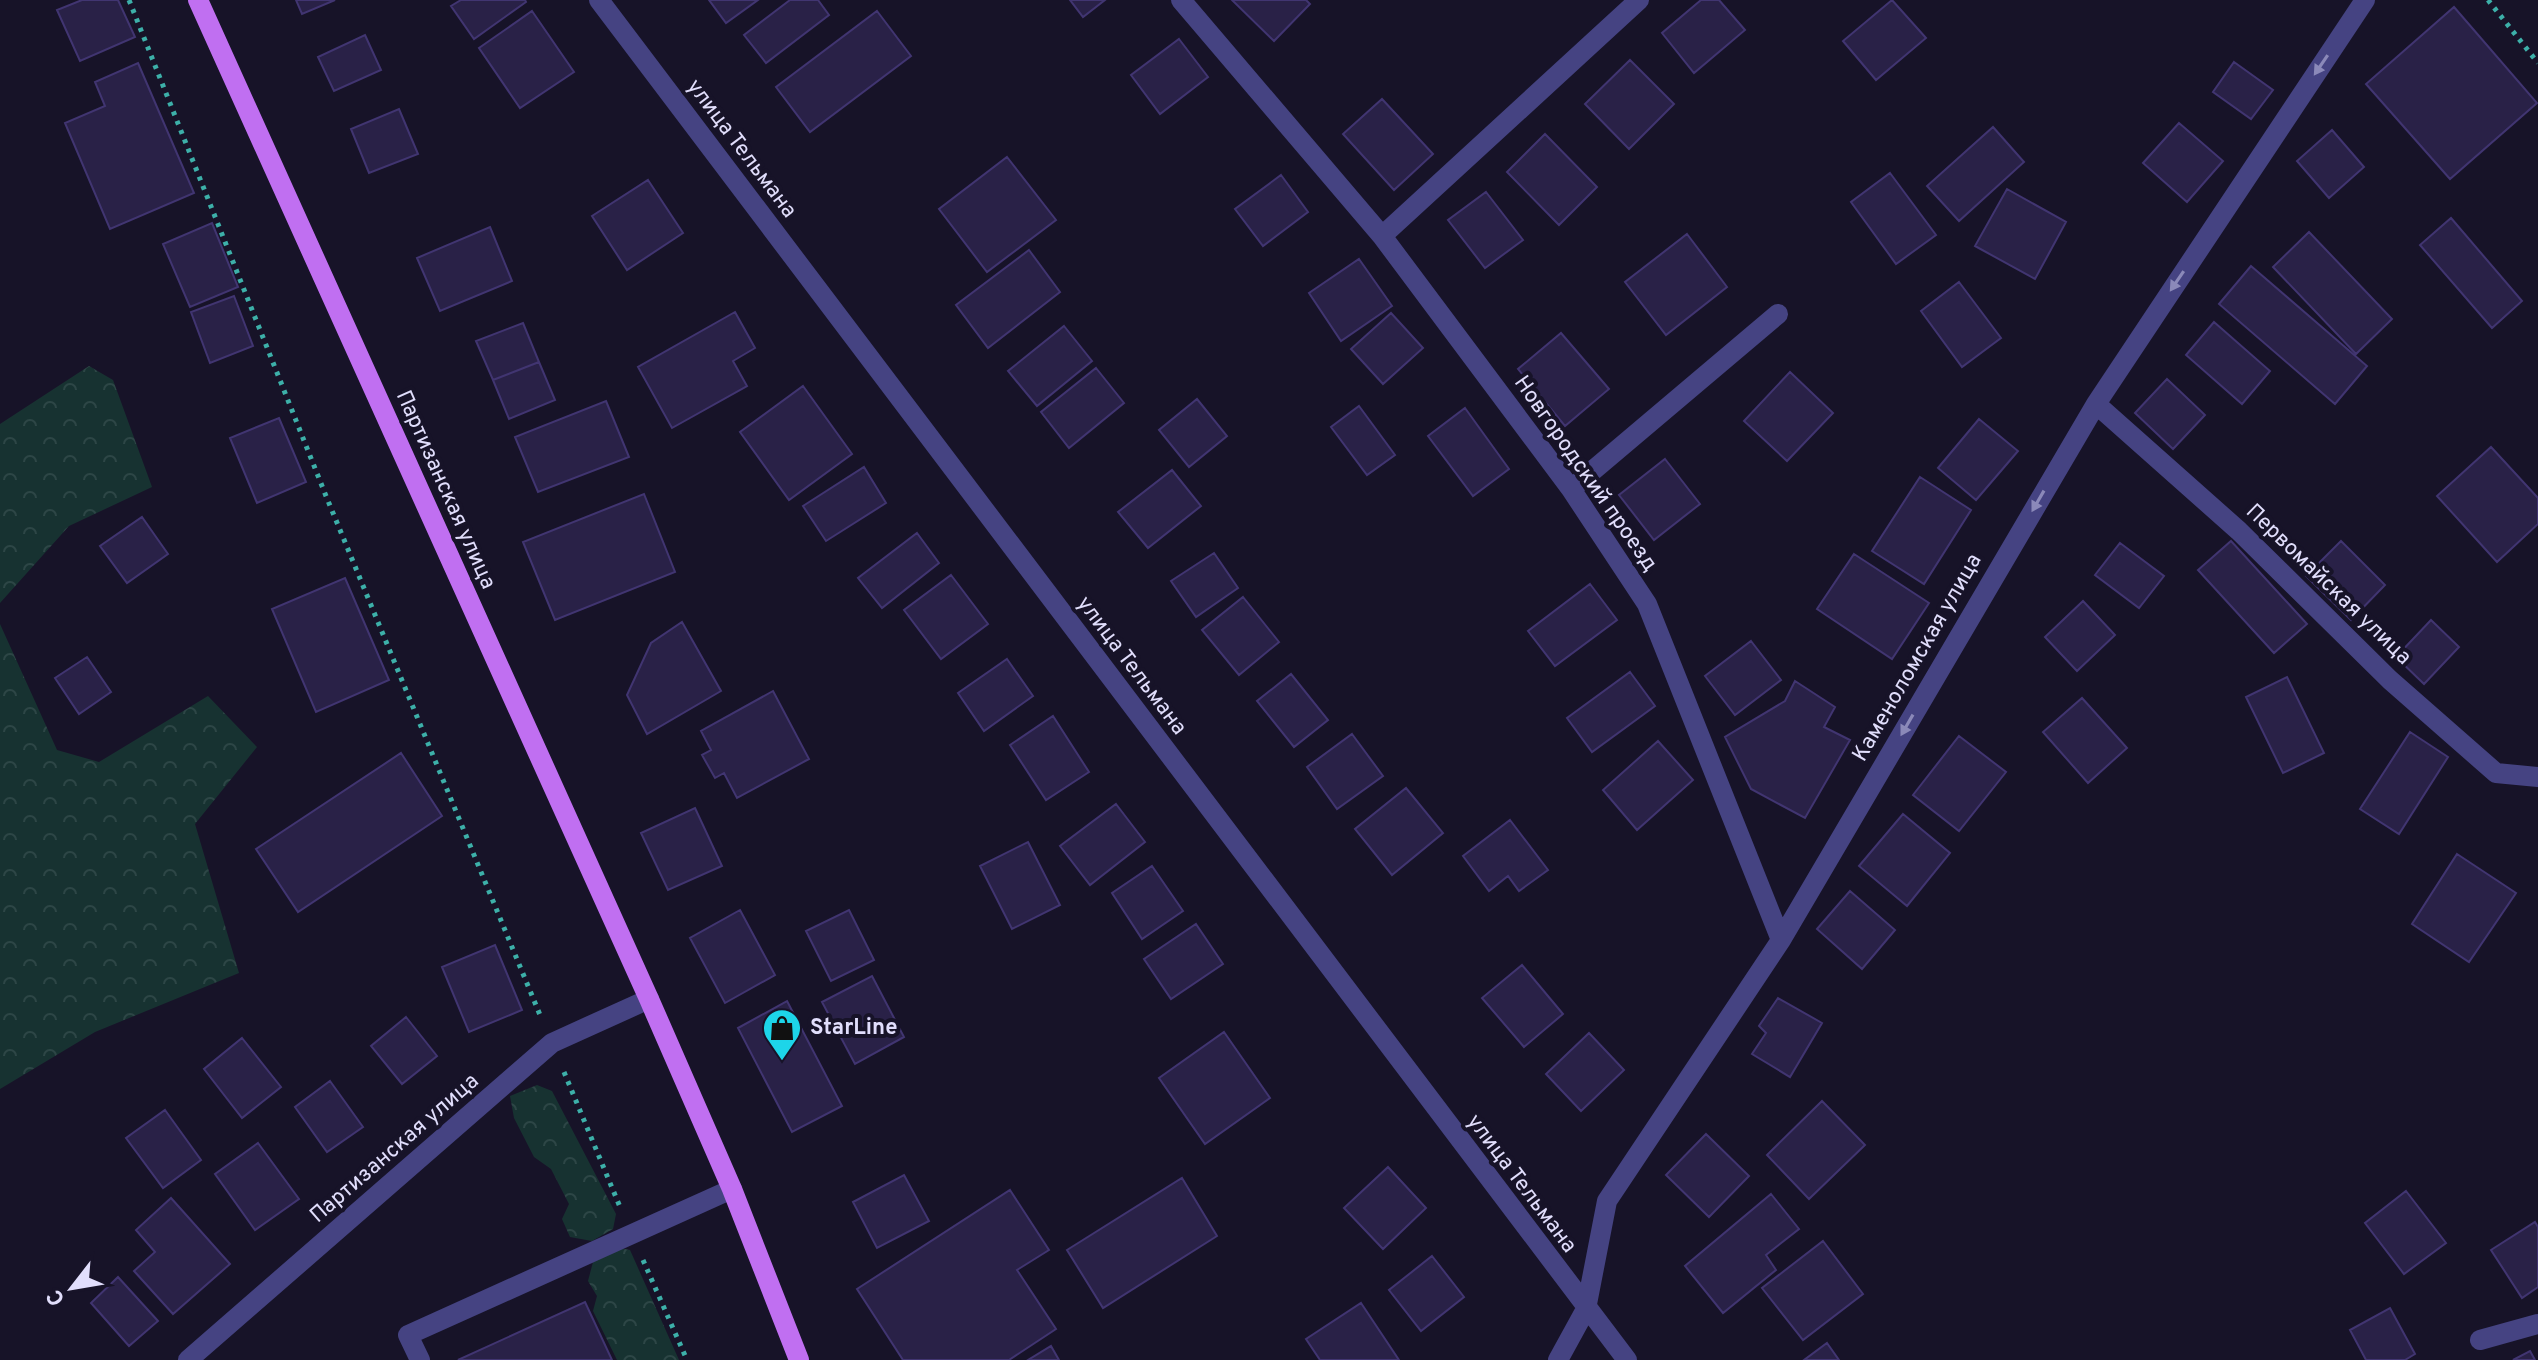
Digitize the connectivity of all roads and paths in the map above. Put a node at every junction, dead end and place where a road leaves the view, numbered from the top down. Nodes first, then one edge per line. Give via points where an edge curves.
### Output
1 (129, 0) edge
2 (198, 0) edge
3 (599, 0) edge
4 (1181, 0) edge
5 (1639, 0) edge
6 (2365, 0) edge
7 (2488, 0) edge
8 (2538, 63) edge
9 (1382, 236) junction
10 (1778, 314) dead end
11 (2096, 404) junction
12 (1571, 489) junction
13 (2538, 777) edge
14 (1781, 940) junction
15 (649, 999) junction
16 (552, 1043) junction
17 (732, 1189) junction
18 (632, 1234) junction
19 (1586, 1309) junction
20 (2538, 1324) edge
21 (2480, 1340) dead end
22 (188, 1360) edge
23 (420, 1360) edge
24 (687, 1360) edge
25 (799, 1360) edge
26 (1558, 1360) edge
27 (1627, 1360) edge

1 - 16 path
2 - 15 main road, Партизанская улица
3 - 19 street, улица Тельмана
4 - 9 street, Новгородский проезд
5 - 9 street
6 -> 11 street, Каменоломская улица
7 - 8 path
9 - 12 street, Новгородский проезд
10 - 12 street
11 - 13 street, Первомайская улица via 2496,773
11 -> 14 street, Каменоломская улица
12 - 14 street, Новгородский проезд via 1647,604
14 - 19 street, Каменоломская улица via 1607,1201
15 - 16 street, Партизанская улица
15 - 17 main road, Партизанская улица
16 - 18 path
16 - 22 street, Партизанская улица
17 - 18 street
17 - 25 main road, Партизанская улица
18 - 23 street via 408,1335
18 - 24 path
19 - 26 street, Каменоломская улица
19 - 27 street, улица Тельмана
20 - 21 street

